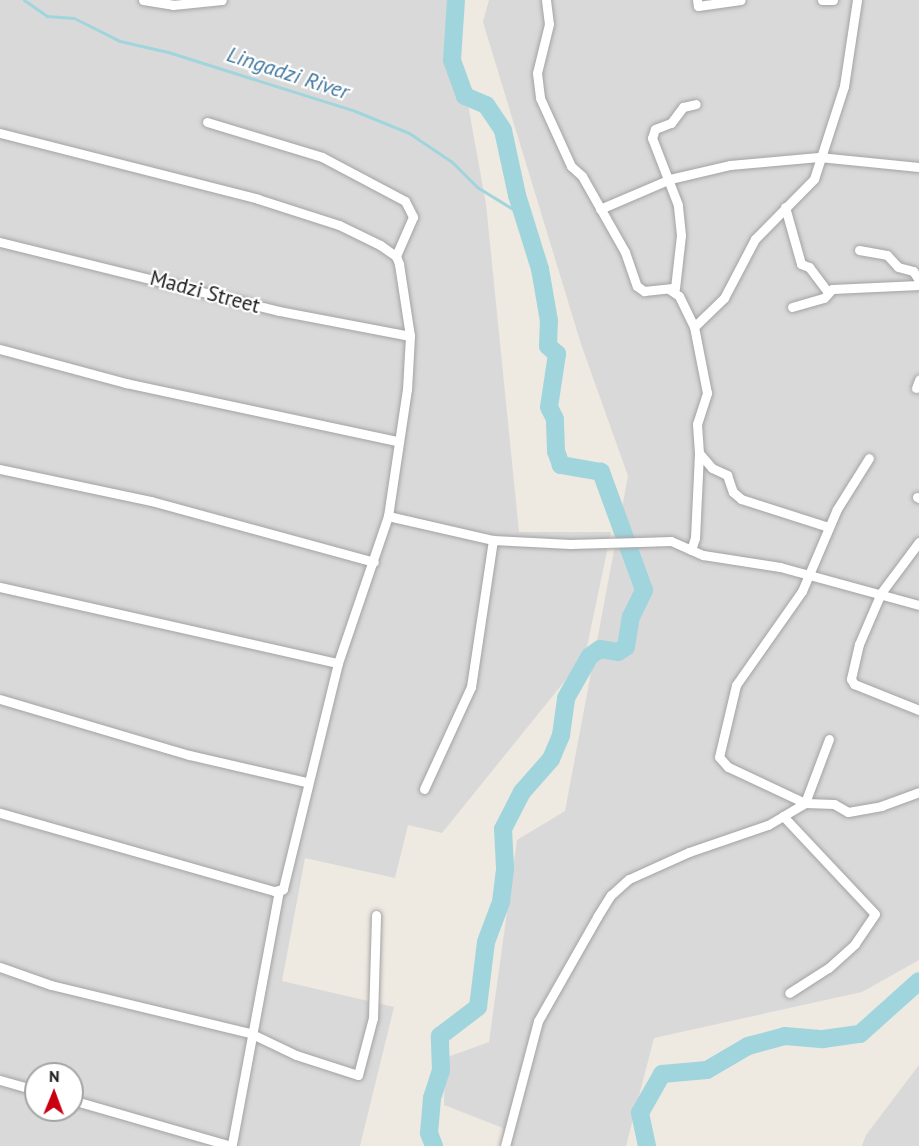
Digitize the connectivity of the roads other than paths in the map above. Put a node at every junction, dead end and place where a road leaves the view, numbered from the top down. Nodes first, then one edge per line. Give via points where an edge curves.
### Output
1 (143, 0) edge
2 (222, 0) edge
3 (546, 0) edge
4 (697, 0) edge
5 (741, 0) edge
6 (822, 0) edge
7 (833, 0) edge
8 (857, 0) edge
9 (696, 104) dead end
10 (207, 122) dead end
11 (0, 133) edge
12 (819, 157) junction
13 (919, 166) edge
14 (670, 179) junction
15 (785, 207) junction
16 (600, 209) junction
17 (0, 242) edge
18 (859, 250) dead end
19 (396, 256) junction
20 (919, 280) edge
21 (919, 285) edge
22 (669, 290) junction
23 (828, 292) junction
24 (792, 307) dead end
25 (694, 327) junction
26 (410, 336) junction
27 (0, 349) edge
28 (397, 441) junction
29 (699, 453) junction
30 (869, 458) dead end
31 (0, 468) edge
32 (388, 516) junction
33 (828, 527) junction
34 (493, 540) junction
35 (919, 542) edge
36 (691, 550) junction
37 (374, 562) junction
38 (811, 574) junction
39 (0, 587) edge
40 (881, 593) junction
41 (919, 605) edge
42 (338, 663) junction
43 (0, 699) edge
44 (919, 710) edge
45 (829, 739) dead end
46 (306, 782) junction
47 (424, 789) dead end
48 (919, 792) edge
49 (805, 803) junction
50 (0, 813) edge
51 (783, 816) junction
52 (279, 891) junction
53 (376, 915) dead end
54 (0, 967) edge
55 (789, 993) dead end
56 (250, 1033) junction
57 (0, 1080) edge
58 (24, 1087) edge
59 (84, 1103) edge
60 (232, 1145) edge
61 (505, 1146) edge

1 - 2 street via 173,5
3 - 16 street via 549,24 537,73 540,98 572,166
4 - 5 street via 698,6
6 - 7 street
8 - 12 street via 844,86
9 - 14 street via 683,107 671,123 656,129 652,138
10 - 19 street via 322,158 405,201 412,216
11 - 19 street via 314,216
12 - 13 street
12 - 14 street via 730,165
12 - 15 street via 812,182
14 - 16 street
14 - 22 street via 681,235 678,282
15 - 23 street via 801,264 809,267
15 - 25 street via 750,246 716,310
16 - 22 street via 625,252 637,286 644,291
17 - 26 street, Madzi Street via 279,311
18 - 20 street via 886,255 898,267 914,271
19 - 26 street
21 - 23 street via 906,289 852,286
22 - 25 street via 678,296
23 - 24 street via 824,298
25 - 29 street via 707,381 704,411 697,424
26 - 28 street via 406,396
27 - 28 street via 126,383
28 - 32 street
29 - 33 street via 712,468 727,475 733,492 741,499
29 - 36 street via 695,538
30 - 33 street
31 - 37 street via 151,501
32 - 34 street
32 - 37 street
33 - 38 street
34 - 36 street via 570,544 657,539
34 - 47 street via 471,687
35 - 40 street
36 - 38 street
37 - 42 street
38 - 40 street
38 - 49 street via 736,686 719,756 728,767
39 - 42 street
40 - 41 street
40 - 44 street via 859,644 851,679 854,684
42 - 46 street
43 - 46 street via 189,755
45 - 49 street
46 - 52 street via 289,872
48 - 49 street via 881,806 848,812 834,804
49 - 51 street
50 - 52 street
51 - 55 street via 875,914 855,944 828,968
51 - 61 street via 640,871 611,895 538,1021
52 - 56 street via 268,966
53 - 56 street via 373,1018 360,1073 355,1075 296,1055
54 - 56 street via 51,985
56 - 60 street
57 - 58 street
59 - 60 street

